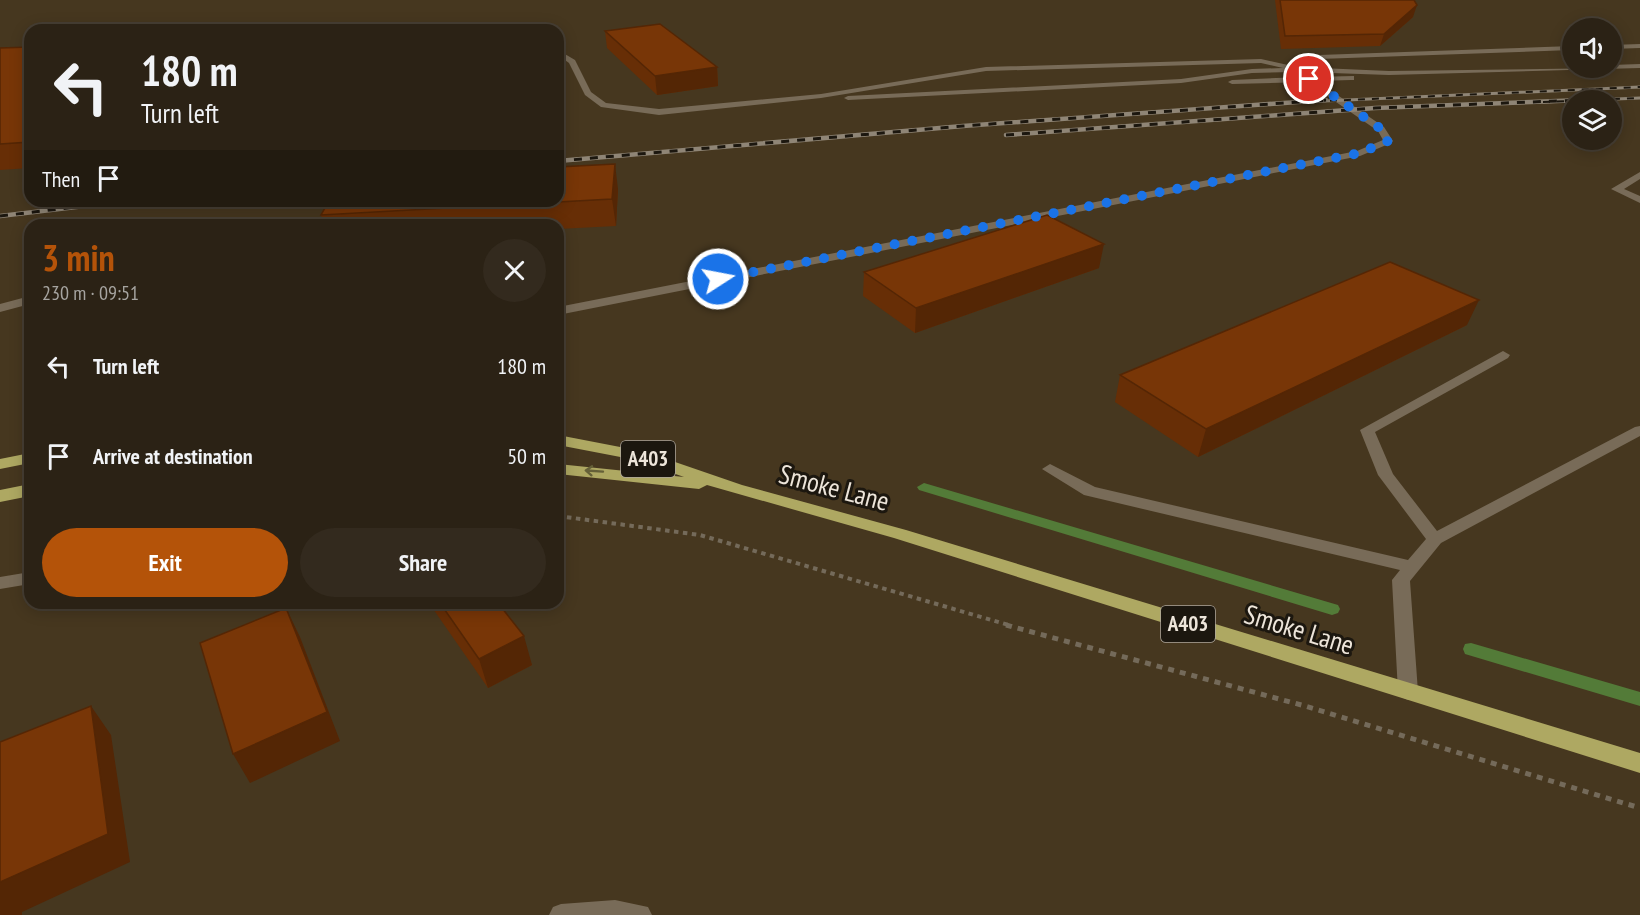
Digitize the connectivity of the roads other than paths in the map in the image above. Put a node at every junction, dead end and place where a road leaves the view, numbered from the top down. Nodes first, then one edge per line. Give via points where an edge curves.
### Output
1 (1640, 46) edge
2 (1622, 47) edge
3 (1562, 48) edge
4 (564, 56) edge
5 (1640, 66) edge
6 (1291, 67) junction
7 (1622, 67) edge
8 (1562, 69) edge
9 (821, 96) junction
10 (1640, 175) edge
11 (1640, 200) edge
12 (24, 302) edge
13 (0, 308) edge
14 (564, 310) edge
15 (1503, 355) dead end
16 (1640, 430) edge
17 (564, 441) edge
18 (24, 459) edge
19 (0, 464) edge
20 (564, 469) edge
21 (1050, 469) dead end
22 (735, 489) junction
23 (24, 491) edge
24 (0, 496) edge
25 (1435, 539) junction
26 (1412, 567) junction
27 (24, 579) edge
28 (0, 583) edge
29 (1408, 692) junction
30 (1640, 763) edge
31 (561, 915) edge
32 (640, 915) edge

1 - 2 street
3 - 6 street via 1318,57 1301,60
4 - 9 street via 572,62 593,98 604,105 630,110 700,110
5 - 7 street
6 - 9 street via 1249,60 1011,67
6 - 14 street via 1381,129 1388,141 1360,153
8 - 9 street via 1389,73 1343,80 1181,81 886,97
10 - 11 street via 1616,189
12 - 13 street
15 - 25 street via 1367,430 1386,475
16 - 25 street
17 - 22 highway, A403 via 640,456
18 - 19 highway
22 -> 20 highway, A403
21 - 26 street via 1090,491
22 - 29 highway, Smoke Lane / A403 via 900,534
23 - 24 highway
25 - 26 street
26 - 29 street via 1401,580
27 - 28 street
29 - 30 highway, Smoke Lane / A403
31 - 32 street via 615,911

